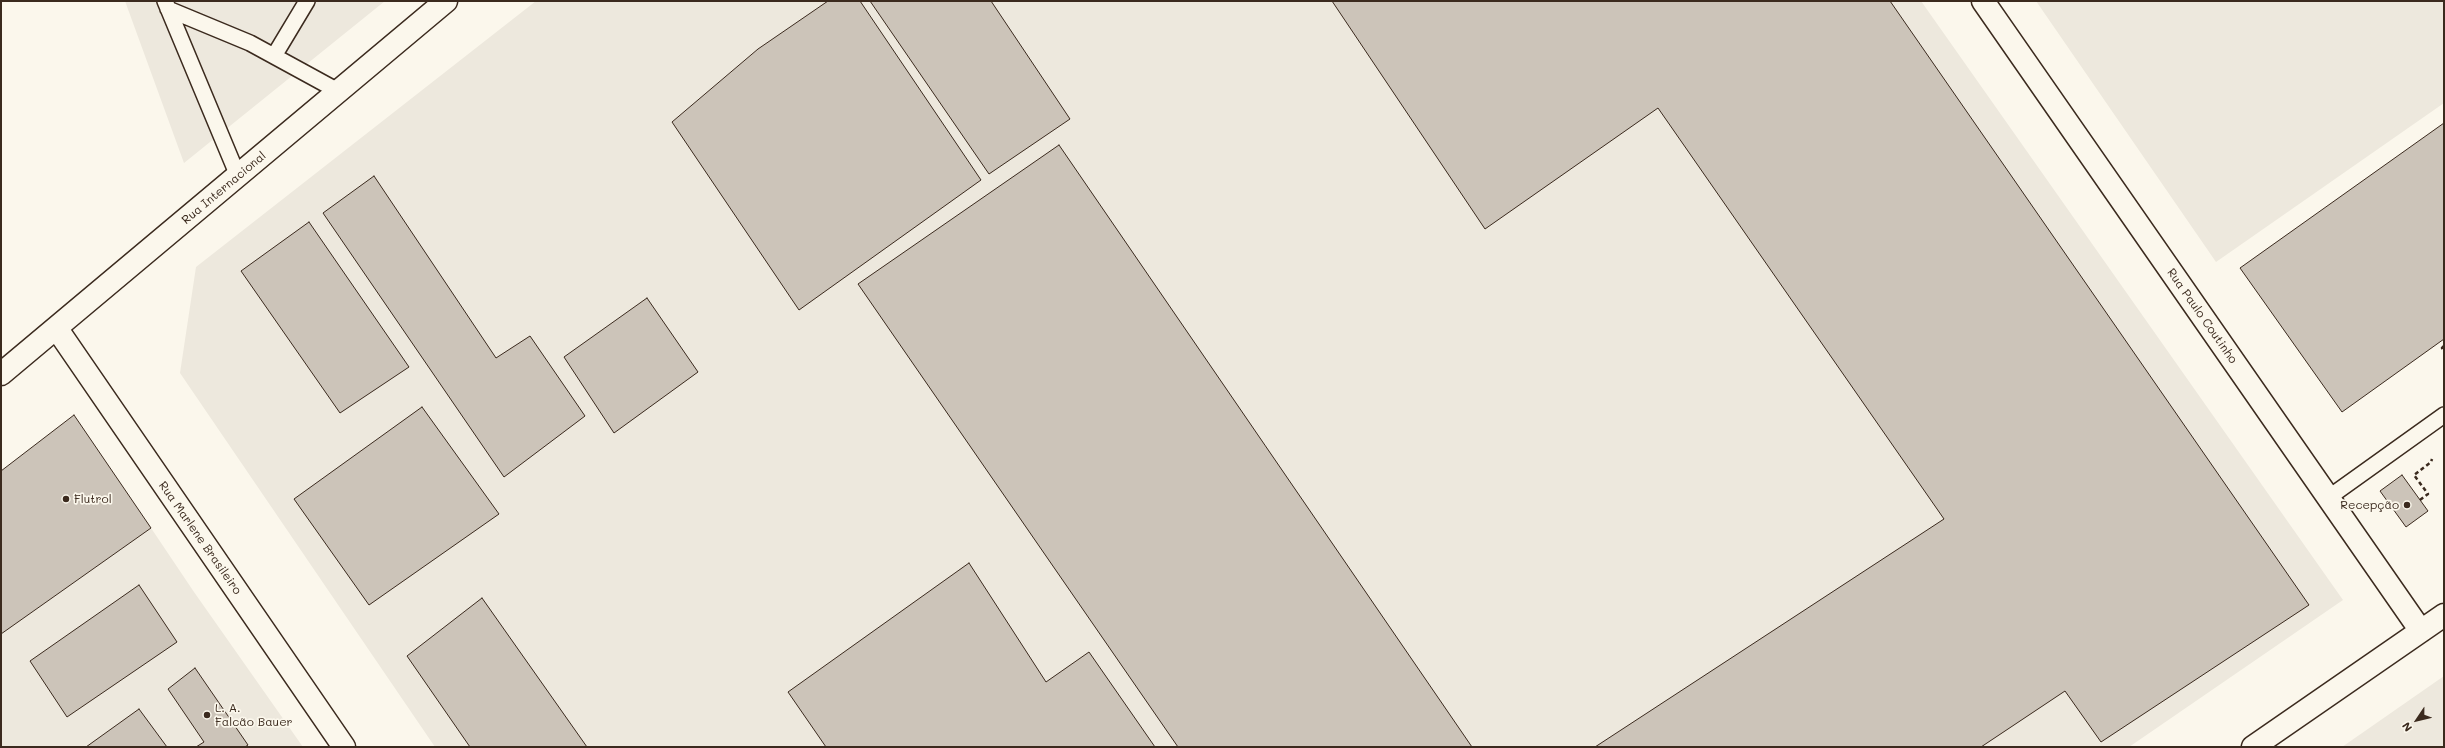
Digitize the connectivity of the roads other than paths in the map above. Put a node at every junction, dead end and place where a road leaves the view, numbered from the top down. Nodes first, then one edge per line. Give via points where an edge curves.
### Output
1 (307, 1) edge
2 (446, 1) edge
3 (1983, 1) edge
4 (166, 5) edge
5 (274, 56) junction
6 (338, 91) junction
7 (238, 176) junction
8 (57, 330) junction
9 (1, 374) edge
10 (2444, 415) edge
11 (2328, 498) junction
12 (2444, 615) edge
13 (2421, 631) junction
14 (344, 747) edge
15 (2253, 747) edge

1 - 5 lane
2 - 6 street, Rua Internacional
3 - 11 street, Rua Paulo Coutinho
4 - 5 lane
4 - 7 lane
5 - 6 lane
6 - 7 street, Rua Internacional
7 - 8 street, Rua Internacional
8 - 9 street, Rua Internacional
8 - 14 street, Rua Marlene Brasileiro
10 - 11 lane
11 - 13 street, Rua Paulo Coutinho
12 - 13 street
13 - 15 street

